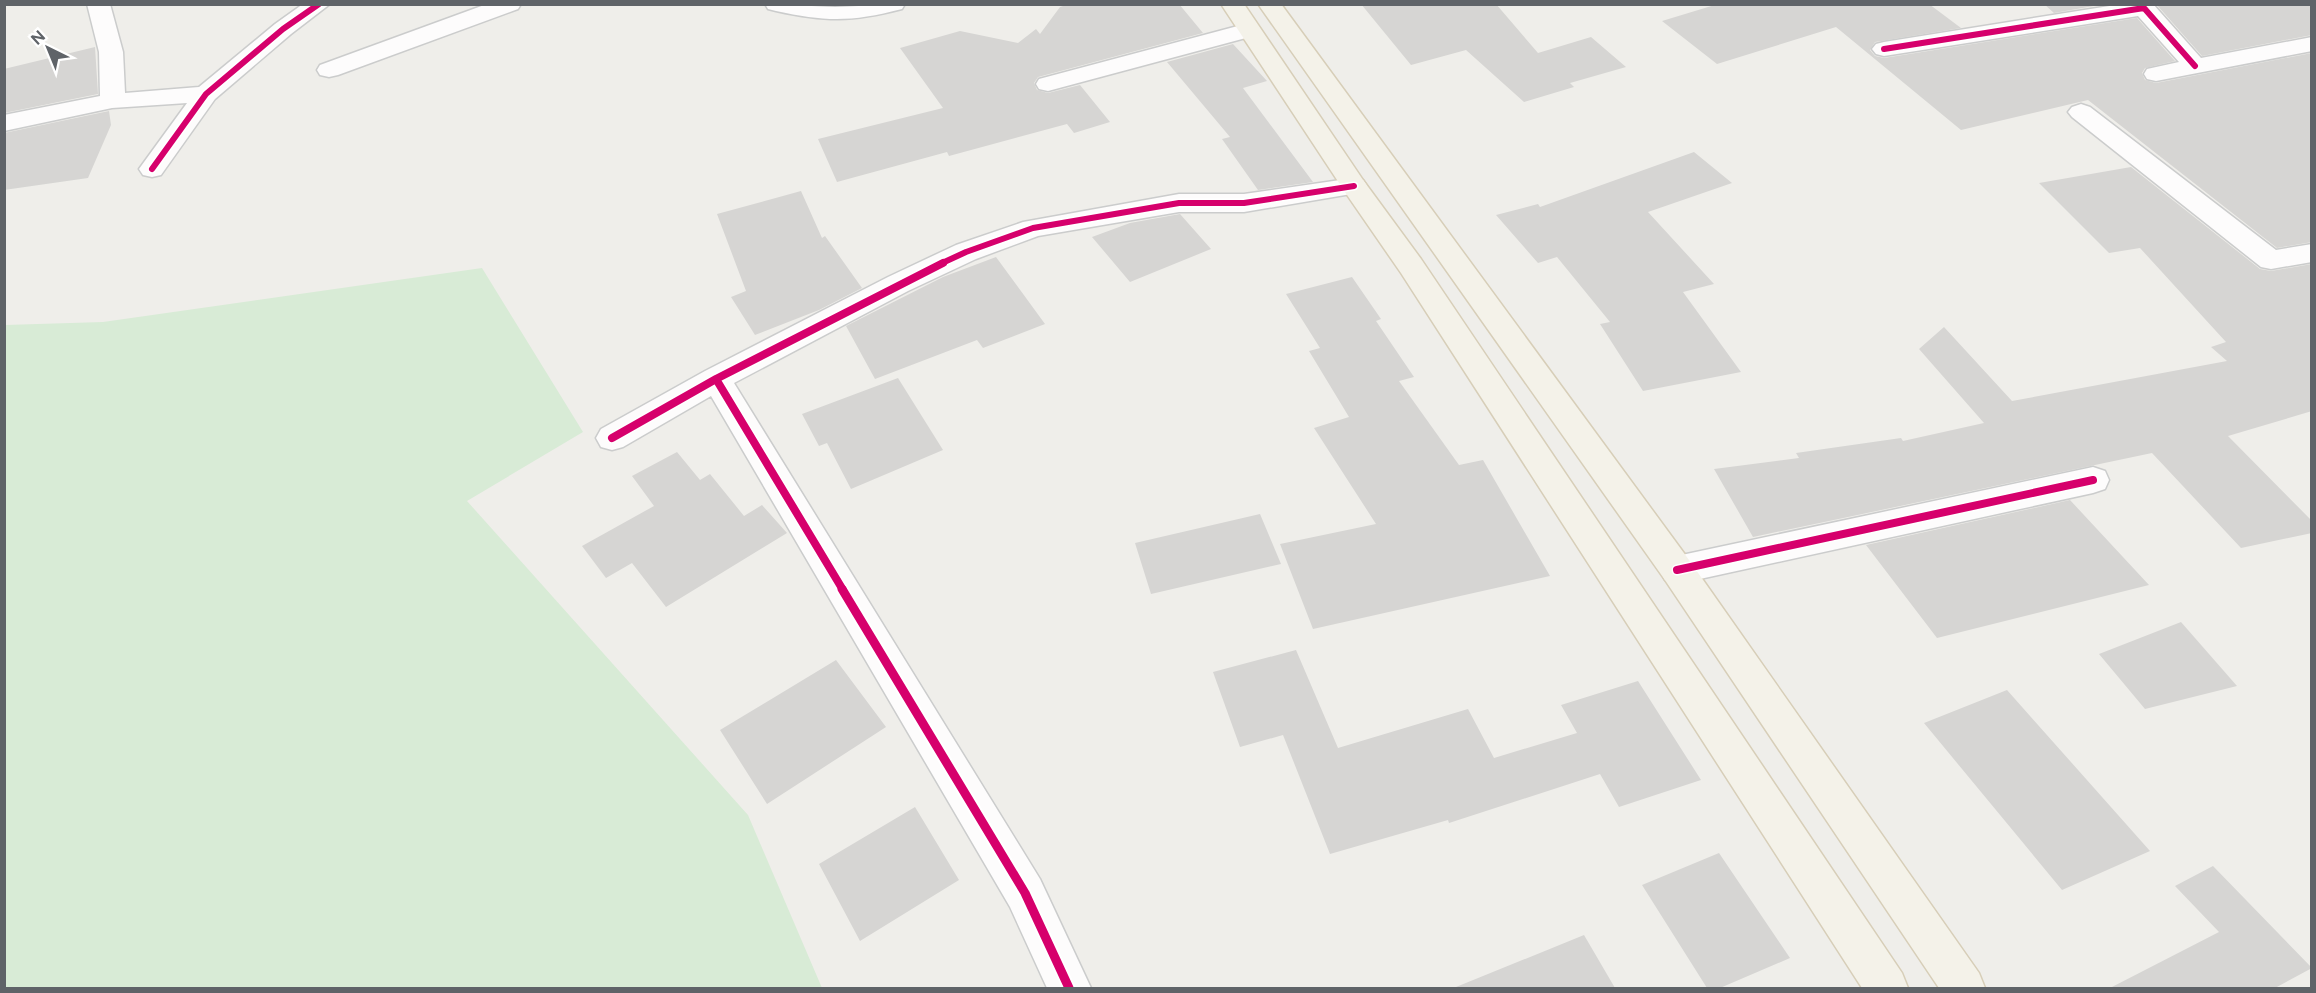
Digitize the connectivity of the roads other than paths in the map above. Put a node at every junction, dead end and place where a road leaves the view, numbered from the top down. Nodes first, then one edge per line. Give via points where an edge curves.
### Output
1 (98, 4) edge
2 (319, 4) edge
3 (510, 4) edge
4 (776, 4) edge
5 (894, 4) edge
6 (1269, 4) edge
7 (1241, 17) edge
8 (2312, 44) edge
9 (1884, 49) dead end
10 (2195, 66) junction
11 (329, 70) dead end
12 (2156, 74) dead end
13 (1048, 84) dead end
14 (206, 94) junction
15 (112, 101) junction
16 (2081, 112) dead end
17 (4, 123) edge
18 (152, 170) dead end
19 (1354, 186) junction
20 (2312, 254) edge
21 (716, 379) junction
22 (612, 438) dead end
23 (2093, 480) dead end
24 (1677, 570) junction
25 (1069, 988) edge
26 (1887, 988) edge
27 (1964, 988) edge

1 - 15 street via 114,60
2 - 14 street
3 - 11 street
4 - 5 street via 831,16 862,14
6 - 24 main road
7 - 13 street
7 - 19 main road
8 - 10 street
9 - 10 street via 2144,8
10 - 12 street
14 - 15 street
14 - 18 street
15 - 17 street
16 - 20 street via 2271,260
19 - 21 street via 1244,203 1179,203 1033,228 946,261
19 - 26 main road via 1418,275
21 - 22 street
21 - 25 street via 1025,893
23 - 24 street
24 - 27 main road

